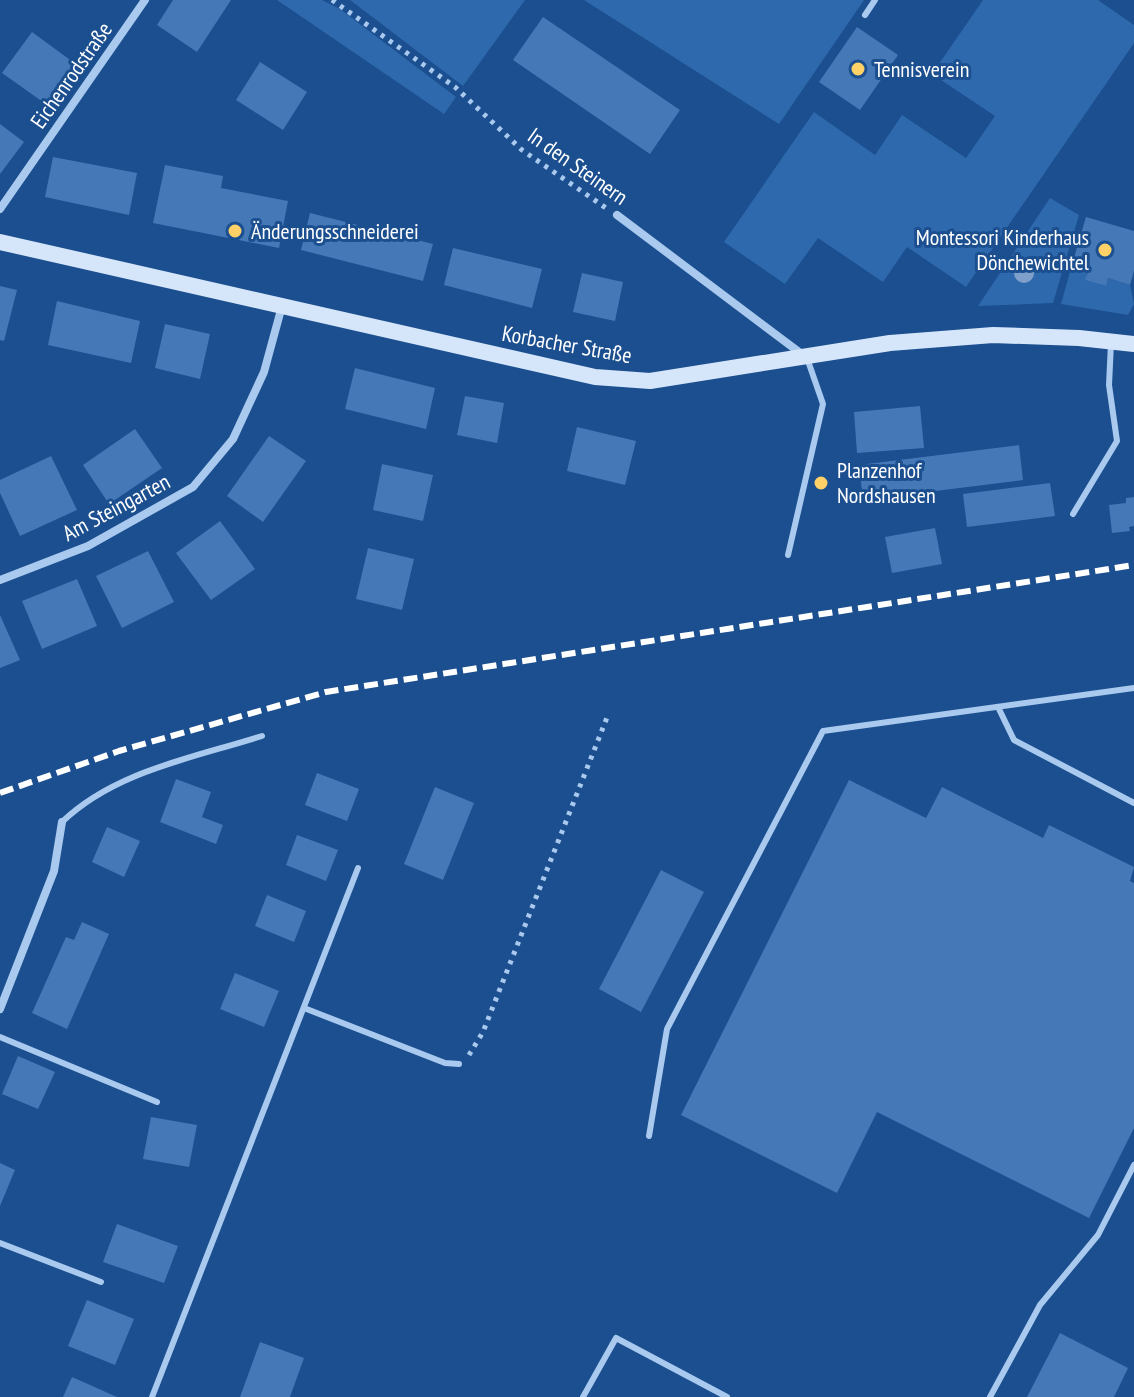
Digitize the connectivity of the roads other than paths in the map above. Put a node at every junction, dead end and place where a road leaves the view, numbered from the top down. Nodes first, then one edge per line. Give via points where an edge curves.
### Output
1 (145, 0) edge
2 (875, 0) edge
3 (865, 15) dead end
4 (0, 209) edge
5 (617, 215) road end
6 (0, 242) edge
7 (282, 306) junction
8 (1111, 341) junction
9 (1134, 344) edge
10 (807, 358) junction
11 (1073, 514) dead end
12 (788, 555) dead end
13 (0, 580) edge
14 (1134, 688) edge
15 (998, 707) junction
16 (262, 736) dead end
17 (1134, 803) edge
18 (62, 822) joint
19 (358, 868) dead end
20 (304, 1008) junction
21 (0, 1009) edge
22 (0, 1037) edge
23 (459, 1064) road end
24 (157, 1102) dead end
25 (649, 1136) dead end
26 (1134, 1165) edge
27 (0, 1243) edge
28 (101, 1282) dead end
29 (152, 1397) edge
30 (583, 1397) edge
31 (727, 1397) edge
32 (990, 1397) edge

1 - 4 street, Eichenrodstraße
2 - 3 lane
5 - 10 street, In den Steinern
6 - 7 street, Korbacher Straße
7 - 10 street, Korbacher Straße via 595,377 650,381
7 - 13 street, Am Steingarten via 264,372 233,439 193,487 88,546
8 - 9 street, Korbacher Straße
8 - 10 street, Korbacher Straße via 993,335 890,343
8 - 11 lane via 1109,385 1117,441
10 - 12 lane via 823,404
14 - 15 lane
15 - 17 lane via 1014,740
15 - 25 lane via 823,731 667,1029
16 - 18 lane via 120,782 78,806
18 - 21 street via 54,871
19 - 20 lane
20 - 23 lane
20 - 29 lane
22 - 24 lane
26 - 32 lane via 1098,1235 1040,1305
27 - 28 lane
30 - 31 lane via 616,1338

